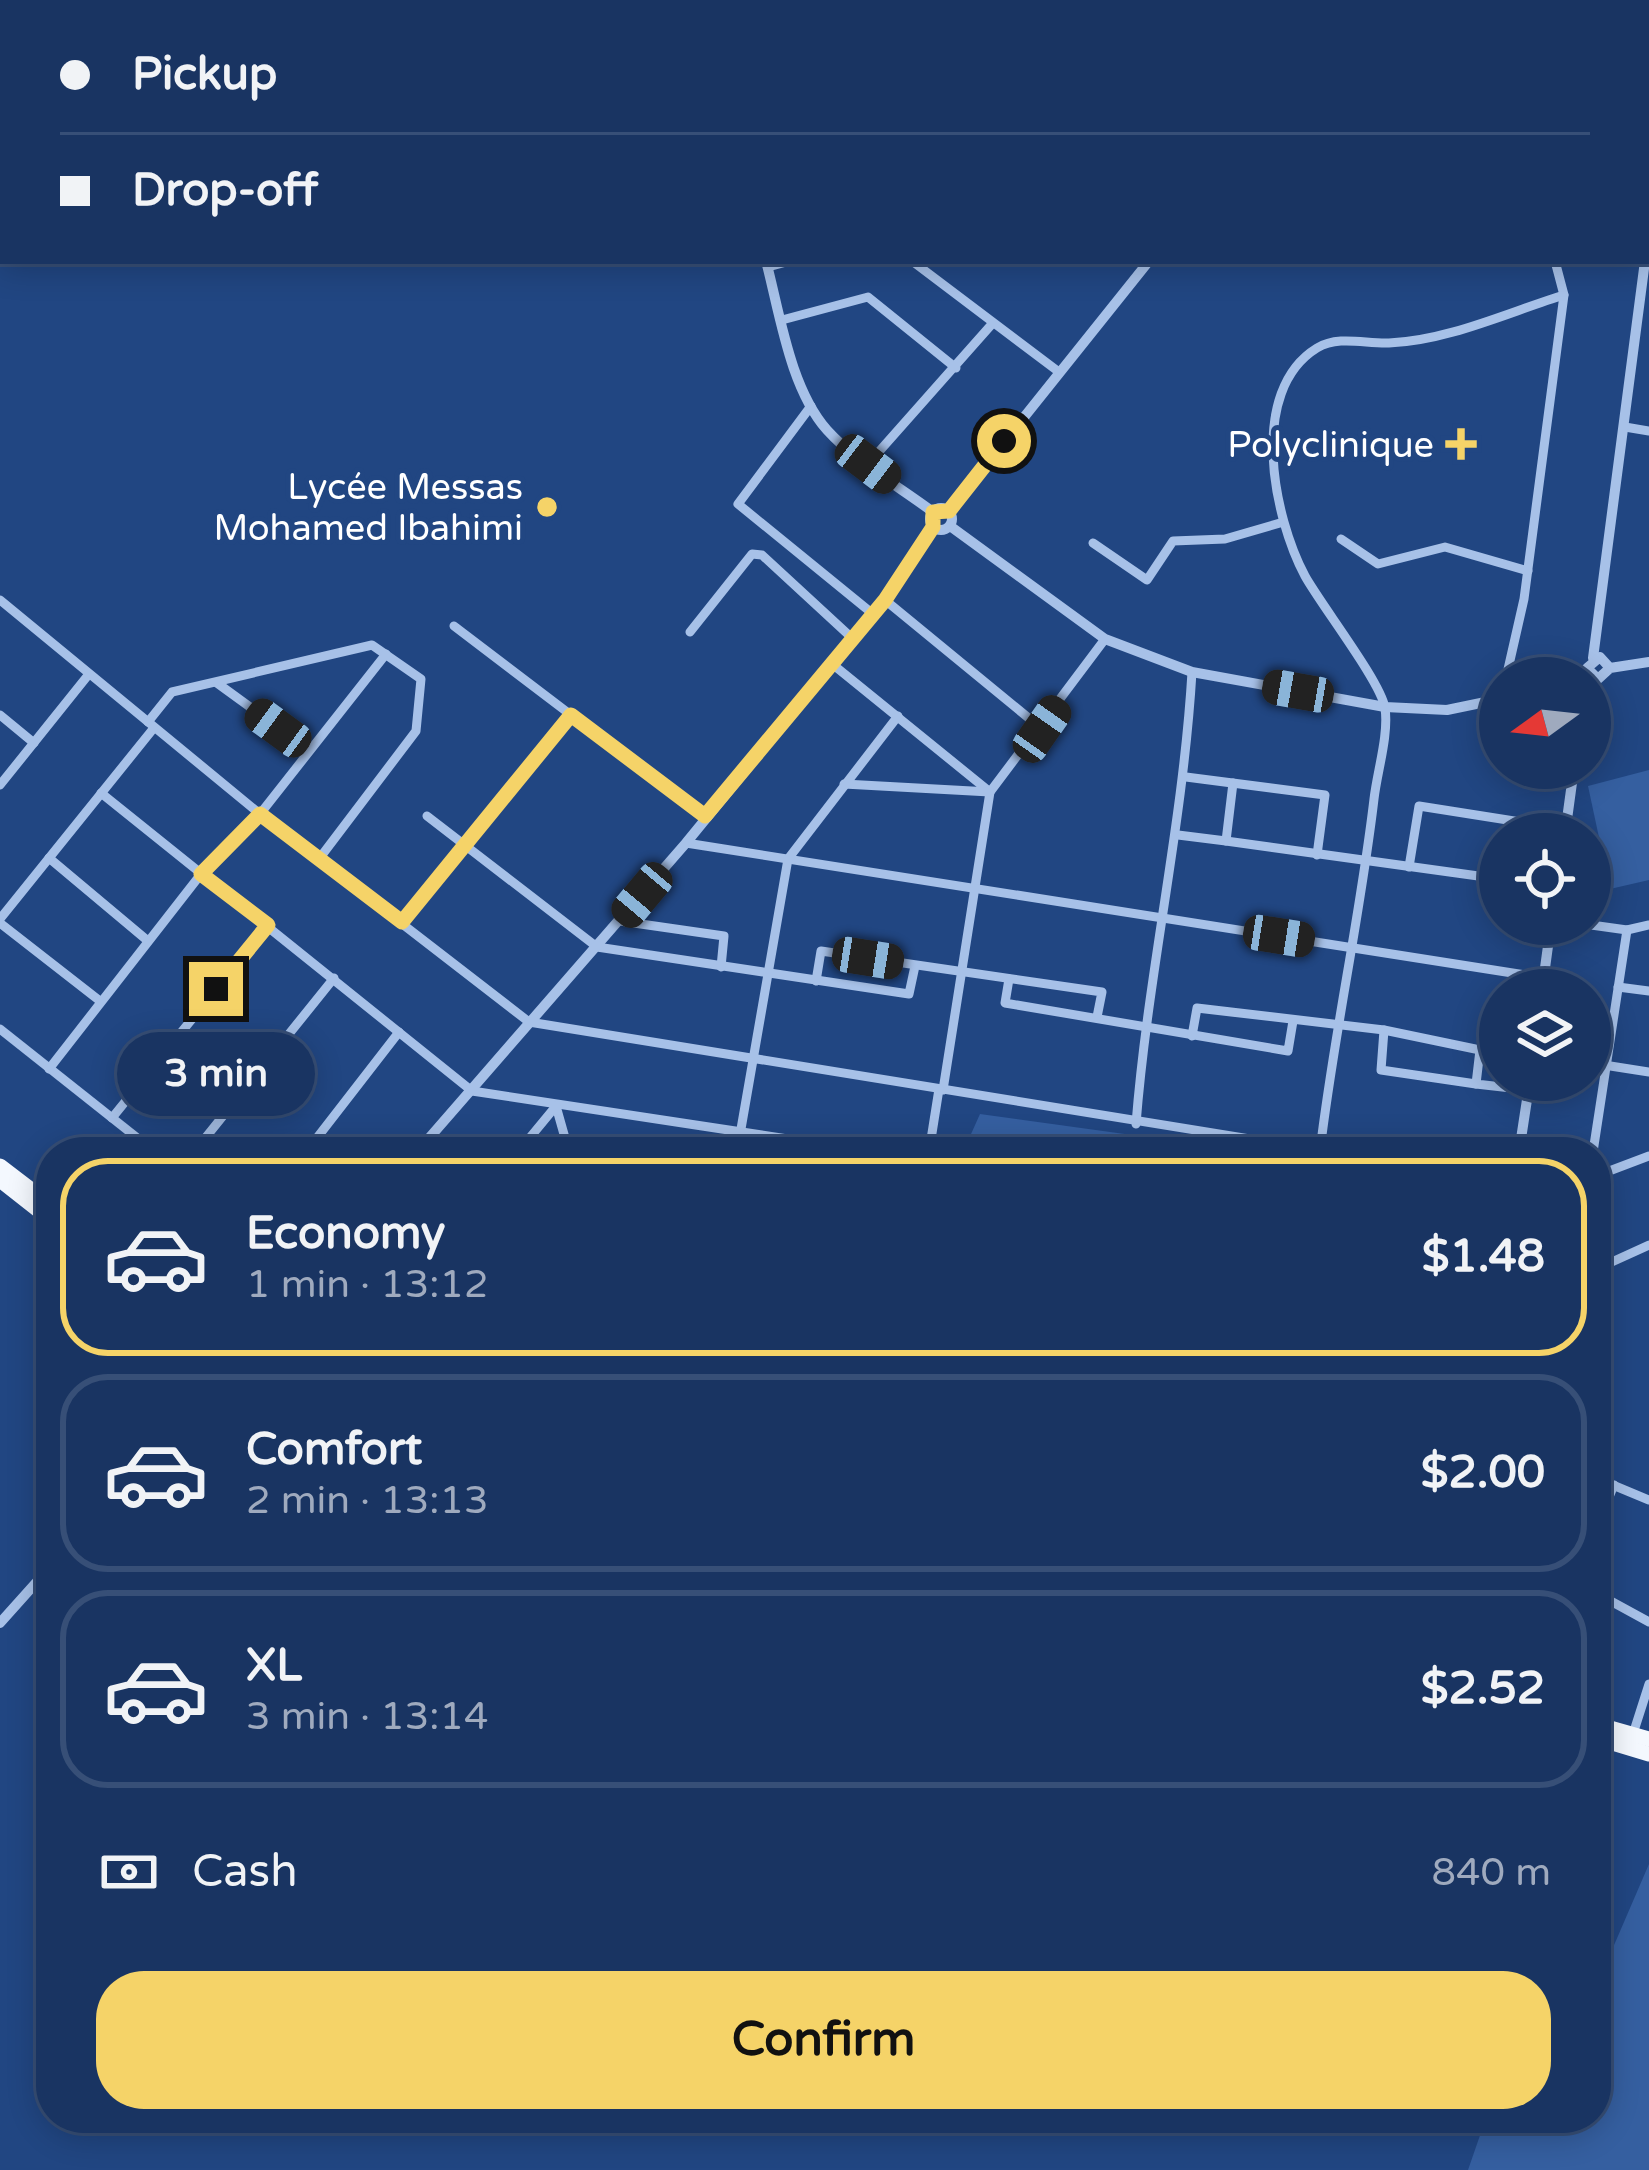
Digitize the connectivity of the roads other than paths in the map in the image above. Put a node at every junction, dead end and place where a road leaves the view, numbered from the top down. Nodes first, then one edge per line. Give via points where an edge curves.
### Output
1 (767, 264) edge
2 (916, 264) edge
3 (1147, 264) edge
4 (1556, 264) edge
5 (1645, 264) edge
6 (1564, 295) junction
7 (782, 320) junction
8 (992, 324) junction
9 (956, 368) junction
10 (1059, 372) junction
11 (811, 406) junction
12 (1625, 428) junction
13 (1649, 431) edge
14 (868, 464) junction
15 (949, 511) junction
16 (933, 512) junction
17 (1280, 523) junction
18 (950, 526) junction
19 (933, 527) junction
20 (1341, 539) dead end
21 (1093, 543) dead end
22 (1528, 571) junction
23 (0, 600) edge
24 (885, 600) junction
25 (873, 614) junction
26 (454, 626) dead end
27 (690, 632) dead end
28 (852, 638) junction
29 (1105, 639) junction
30 (386, 654) junction
31 (1510, 657) edge
32 (1593, 657) edge
33 (1649, 662) edge
34 (831, 663) junction
35 (1611, 668) edge
36 (1192, 672) junction
37 (89, 674) junction
38 (217, 682) junction
39 (1479, 703) edge
40 (1385, 707) junction
41 (0, 715) edge
42 (571, 715) junction
43 (898, 716) junction
44 (151, 725) junction
45 (1042, 729) junction
46 (34, 743) junction
47 (309, 750) junction
48 (1186, 777) junction
49 (1233, 783) junction
50 (844, 784) junction
51 (0, 785) edge
52 (990, 792) junction
53 (100, 793) junction
54 (260, 814) junction
55 (1479, 815) edge
56 (427, 816) dead end
57 (705, 816) junction
58 (1178, 835) junction
59 (1226, 841) junction
60 (686, 843) junction
61 (464, 845) junction
62 (1316, 855) junction
63 (49, 857) junction
64 (319, 859) junction
65 (788, 859) junction
66 (1366, 862) junction
67 (1409, 867) junction
68 (201, 874) junction
69 (1479, 876) edge
70 (977, 888) junction
71 (1165, 917) junction
72 (0, 921) edge
73 (620, 921) junction
74 (402, 922) junction
75 (268, 925) junction
76 (1649, 925) edge
77 (1611, 928) edge
78 (1628, 930) junction
79 (148, 941) junction
80 (597, 947) junction
81 (1355, 948) junction
82 (915, 966) junction
83 (721, 967) junction
84 (1479, 972) edge
85 (765, 973) junction
86 (963, 973) junction
87 (334, 978) junction
88 (1009, 979) junction
89 (816, 981) junction
90 (1618, 987) junction
91 (1649, 991) edge
92 (100, 1001) junction
93 (1097, 1018) junction
94 (1293, 1021) junction
95 (529, 1022) junction
96 (1335, 1025) junction
97 (1611, 1026) edge
98 (0, 1029) edge
99 (1144, 1030) junction
100 (1384, 1030) junction
101 (399, 1032) junction
102 (1192, 1036) junction
103 (751, 1057) junction
104 (1611, 1066) edge
105 (49, 1069) junction
106 (1649, 1072) edge
107 (1476, 1084) junction
108 (1479, 1084) edge
109 (941, 1090) junction
110 (472, 1091) junction
111 (1527, 1101) edge
112 (1599, 1101) edge
113 (556, 1106) junction
114 (112, 1118) junction
115 (1136, 1124) junction
116 (741, 1130) junction
117 (136, 1137) edge
118 (206, 1137) edge
119 (318, 1137) edge
120 (431, 1137) edge
121 (530, 1137) edge
122 (565, 1137) edge
123 (740, 1137) edge
124 (783, 1137) edge
125 (931, 1137) edge
126 (1225, 1137) edge
127 (1322, 1137) edge
128 (1521, 1137) edge
129 (1595, 1137) edge
130 (1649, 1156) edge
131 (0, 1166) edge
132 (1611, 1170) edge
133 (0, 1180) edge
134 (36, 1194) edge
135 (36, 1208) edge
136 (1649, 1245) edge
137 (1611, 1261) edge
138 (1611, 1484) edge
139 (1614, 1485) junction
140 (1611, 1492) edge
141 (1649, 1500) edge
142 (36, 1583) edge
143 (1611, 1601) edge
144 (1649, 1622) edge
145 (0, 1623) edge
146 (1649, 1684) edge
147 (1611, 1728) edge
148 (1641, 1737) edge
149 (1611, 1743) edge
150 (1649, 1754) edge

1 - 7 street
2 - 8 street
3 - 10 street
4 - 6 street
5 - 12 street
6 - 17 street via 1425,338 1337,340 1318,348 1288,380 1280,408 1273,472
6 - 22 street
7 - 9 street via 868,297
7 - 11 street
8 - 9 street
8 - 10 street
9 - 14 street
10 - 15 street
11 - 14 street
11 - 25 street via 738,505
12 - 13 street
12 - 32 street
14 - 16 street
15 - 16 street
15 - 18 street
16 - 19 street
17 - 21 street via 1225,539 1173,541 1148,580
17 - 40 street
18 - 19 street
18 - 29 street
19 - 24 street
20 - 22 street via 1378,563 1445,547
22 - 31 street
23 - 37 street
24 - 25 street
24 - 45 street
25 - 28 street
26 - 42 street
27 - 28 street via 752,554
28 - 34 street
29 - 36 street
29 - 45 street
30 - 38 street via 372,645
30 - 47 street
30 - 64 street via 421,679 416,731
33 - 35 street
34 - 43 street
34 - 57 street
36 - 40 street
36 - 48 street
37 - 44 street
37 - 46 street
38 - 44 street via 172,692
38 - 47 street
39 - 40 street via 1438,711
40 - 66 street
41 - 46 street
42 - 57 street
42 - 61 street
43 - 50 street
43 - 52 street
44 - 53 street
44 - 54 street
45 - 52 street
46 - 51 street
47 - 54 street
48 - 49 street
48 - 58 street
49 - 59 street
49 - 62 street via 1325,795
50 - 52 street
50 - 65 street
52 - 70 street
53 - 63 street
53 - 68 street
54 - 64 street
54 - 68 street
55 - 67 street via 1419,806
56 - 61 street
57 - 60 street
58 - 59 street
58 - 71 street
59 - 62 street
60 - 65 street
60 - 73 street
61 - 74 street
61 - 80 street
62 - 66 street
63 - 72 street
63 - 79 street
64 - 74 street
65 - 70 street
65 - 85 street
66 - 67 street
66 - 81 street
67 - 69 street
68 - 75 street
68 - 79 street
70 - 71 street
70 - 86 street
71 - 81 street
71 - 99 street
72 - 92 street
73 - 80 street
73 - 83 street via 724,936
74 - 95 street
75 - 87 street
75 - 114 street
76 - 78 street
77 - 78 street
78 - 90 street
79 - 92 street
80 - 83 street
80 - 95 street
81 - 84 street
81 - 96 street
82 - 86 street
82 - 89 street via 909,994
82 - 89 street via 821,951
83 - 85 street
85 - 89 street
85 - 103 street
86 - 88 street
86 - 109 street
87 - 101 street
87 - 118 street
88 - 93 street via 1005,1003
88 - 93 street via 1102,992
90 - 91 street
90 - 97 street
92 - 105 street
93 - 99 street
94 - 96 street
94 - 102 street via 1197,1008
94 - 102 street via 1288,1051
95 - 103 street
95 - 110 street
96 - 100 street
96 - 127 street
98 - 105 street
99 - 102 street
99 - 115 street
100 - 107 street via 1480,1050
100 - 107 street via 1381,1070
101 - 110 street
101 - 119 street
103 - 109 street
103 - 116 street
104 - 106 street
105 - 114 street
107 - 108 street
109 - 115 street
109 - 125 street
110 - 113 street
110 - 120 street
111 - 128 street
112 - 129 street
113 - 116 street
113 - 121 street
113 - 122 street
114 - 117 street
115 - 126 street
116 - 123 street
116 - 124 street
130 - 132 street
131 - 134 highway
133 - 135 highway
136 - 137 street
138 - 139 street
139 - 140 street
139 - 141 street
142 - 145 street
143 - 144 street
146 - 148 street
147 - 148 highway
149 - 150 highway

